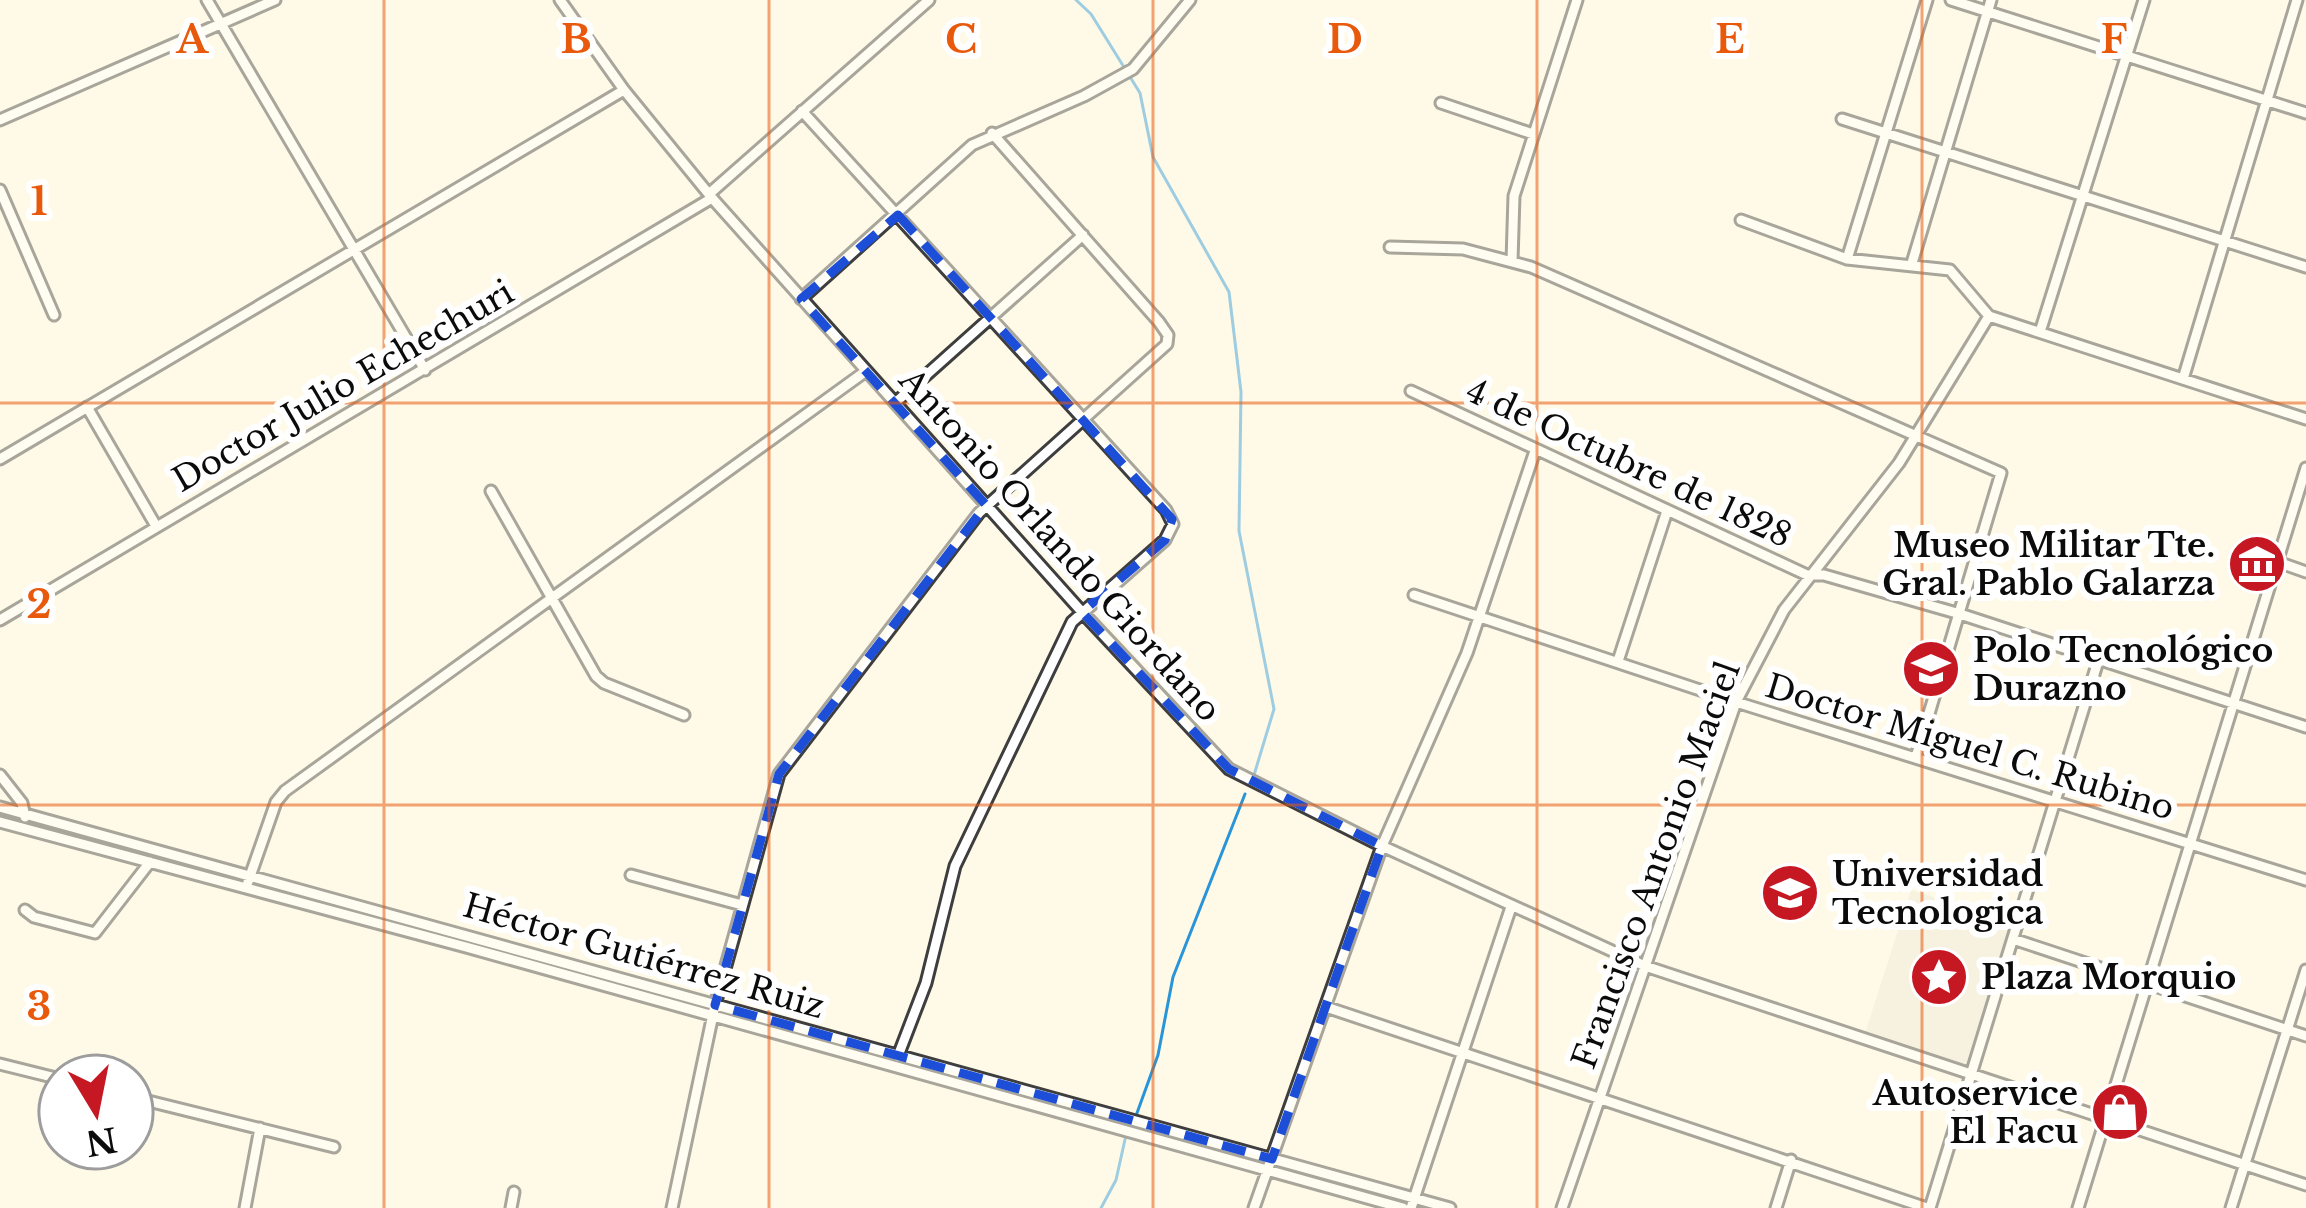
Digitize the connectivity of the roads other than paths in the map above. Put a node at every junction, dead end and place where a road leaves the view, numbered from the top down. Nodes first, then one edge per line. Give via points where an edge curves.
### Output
1 (207, 0) edge
2 (275, 0) edge
3 (560, 0) edge
4 (929, 0) edge
5 (1190, 0) edge
6 (1577, 0) edge
7 (1927, 0) edge
8 (1951, 0) edge
9 (2144, 0) edge
10 (2296, 0) edge
11 (1990, 6) edge
12 (221, 24) junction
13 (2126, 54) junction
14 (624, 90) junction
15 (2267, 101) junction
16 (1441, 103) dead end
17 (802, 111) junction
18 (2306, 113) edge
19 (1842, 118) dead end
20 (0, 120) edge
21 (992, 133) junction
22 (1885, 133) junction
23 (1533, 134) junction
24 (1946, 152) junction
25 (0, 190) edge
26 (2084, 193) junction
27 (711, 196) junction
28 (898, 215) junction
29 (1742, 220) dead end
30 (1083, 235) junction
31 (2224, 240) junction
32 (1390, 247) dead end
33 (354, 250) junction
34 (1847, 259) junction
35 (1512, 261) junction
36 (1912, 263) junction
37 (2306, 266) edge
38 (801, 299) junction
39 (54, 315) dead end
40 (1989, 316) junction
41 (989, 318) junction
42 (2040, 332) junction
43 (425, 370) junction
44 (866, 370) junction
45 (2183, 380) junction
46 (1411, 391) dead end
47 (895, 403) junction
48 (87, 407) junction
49 (2306, 419) edge
50 (1082, 422) junction
51 (1915, 436) junction
52 (1535, 451) junction
53 (0, 459) edge
54 (2306, 467) edge
55 (491, 490) dead end
56 (986, 506) junction
57 (1667, 511) junction
58 (156, 526) junction
59 (2278, 562) junction
60 (2306, 572) edge
61 (1807, 575) junction
62 (1414, 595) dead end
63 (552, 600) junction
64 (1082, 612) junction
65 (1478, 614) junction
66 (1960, 614) junction
67 (0, 620) edge
68 (2099, 658) junction
69 (1618, 661) junction
70 (1736, 702) junction
71 (2234, 702) junction
72 (684, 715) dead end
73 (2306, 727) edge
74 (1916, 757) junction
75 (0, 775) edge
76 (2054, 802) junction
77 (0, 807) edge
78 (26, 814) junction
79 (0, 822) edge
80 (24, 829) junction
81 (2189, 844) junction
82 (1382, 846) junction
83 (155, 851) junction
84 (149, 863) junction
85 (631, 875) dead end
86 (250, 877) junction
87 (2306, 880) edge
88 (246, 889) junction
89 (742, 905) junction
90 (1511, 907) junction
91 (25, 910) dead end
92 (2013, 939) junction
93 (1645, 966) junction
94 (2306, 970) edge
95 (2149, 985) junction
96 (715, 1005) junction
97 (1326, 1007) junction
98 (2287, 1030) junction
99 (2306, 1036) edge
100 (1463, 1054) junction
101 (897, 1061) junction
102 (0, 1064) edge
103 (1972, 1072) junction
104 (36, 1073) edge
105 (1601, 1098) junction
106 (156, 1103) edge
107 (2107, 1119) junction
108 (260, 1128) junction
109 (334, 1147) dead end
110 (1272, 1159) junction
111 (1791, 1160) junction
112 (2245, 1165) junction
113 (2306, 1185) edge
114 (514, 1192) dead end
115 (1409, 1205) edge
116 (245, 1208) edge
117 (511, 1208) edge
118 (672, 1208) edge
119 (1254, 1208) edge
120 (1450, 1208) edge
121 (1562, 1208) edge
122 (1776, 1208) edge
123 (1929, 1208) edge
124 (2078, 1208) edge
125 (2231, 1208) edge

1 - 12 street
2 - 12 street
3 - 14 street, Antonio Orlando Giordano
4 - 17 street, Doctor Julio Echechuri
5 - 21 street via 1133,69
6 - 23 street
7 - 22 street
8 - 11 street
9 - 13 street
10 - 15 street
11 - 13 street
11 - 24 street
12 - 20 street
12 - 33 street
13 - 15 street
13 - 26 street
14 - 27 street, Antonio Orlando Giordano
14 - 33 street
15 - 18 street
15 - 31 street
16 - 23 street
17 - 27 street, Doctor Julio Echechuri
17 - 28 street
19 - 22 street
21 - 28 street
21 - 30 street
22 - 24 street
22 - 34 street
23 - 35 street via 1514,196
24 - 26 street
24 - 36 street
25 - 39 street
26 - 31 street
26 - 42 street
27 - 38 street, Antonio Orlando Giordano
27 - 43 street, Doctor Julio Echechuri
28 - 38 street
28 - 41 street
29 - 34 street
30 - 41 street
30 - 50 street via 1168,340
31 - 37 street
31 - 45 street
32 - 35 street via 1463,249
33 - 43 street
33 - 48 street
34 - 36 street
35 - 51 street
36 - 40 street via 1950,270
38 - 44 street, Antonio Orlando Giordano
40 - 42 street
40 - 51 street, Francisco Antonio Maciel
41 - 47 street
41 - 50 street
42 - 45 street
43 - 58 street, Doctor Julio Echechuri
44 - 47 street, Antonio Orlando Giordano
44 - 63 street
45 - 49 street
46 - 52 street, 4 de Octubre de 1828
47 - 56 street, Antonio Orlando Giordano
48 - 53 street
48 - 58 street
50 - 56 street
50 - 64 street via 1173,524
51 - 61 street, Francisco Antonio Maciel
51 - 66 street via 2001,473
52 - 57 street, 4 de Octubre de 1828
52 - 65 street
54 - 59 street
55 - 63 street
56 - 64 street, Antonio Orlando Giordano
56 - 89 street via 785,764
57 - 61 street, 4 de Octubre de 1828
57 - 69 street
58 - 67 street, Doctor Julio Echechuri
59 - 60 street
59 - 71 street
61 - 66 street, 4 de Octubre de 1828
61 - 70 street, Francisco Antonio Maciel
62 - 65 street, Doctor Miguel C. Rubino
63 - 72 street via 604,683
63 - 86 street via 285,791
64 - 82 street, Antonio Orlando Giordano via 1228,769
64 - 101 street via 955,866
65 - 69 street, Doctor Miguel C. Rubino
65 - 82 street
66 - 68 street, 4 de Octubre de 1828
66 - 74 street
68 - 71 street, 4 de Octubre de 1828
68 - 76 street
69 - 70 street, Doctor Miguel C. Rubino
70 - 74 street, Doctor Miguel C. Rubino
70 - 93 street, Francisco Antonio Maciel
71 - 73 street, 4 de Octubre de 1828
71 - 81 street
74 - 76 street, Doctor Miguel C. Rubino
75 - 78 street
76 - 81 street, Doctor Miguel C. Rubino
76 - 92 street
77 - 78 street, Héctor Gutiérrez Ruiz
78 - 80 street
78 - 83 street, Héctor Gutiérrez Ruiz
79 - 80 street, Héctor Gutiérrez Ruiz
80 - 84 street, Héctor Gutiérrez Ruiz
81 - 87 street, Doctor Miguel C. Rubino
81 - 95 street
82 - 90 street, Antonio Orlando Giordano
82 - 97 street
83 - 84 street
83 - 86 street, Héctor Gutiérrez Ruiz
84 - 88 street, Héctor Gutiérrez Ruiz
84 - 91 street via 95,933
85 - 89 street
86 - 88 street
86 - 96 street, Héctor Gutiérrez Ruiz
88 - 101 street, Héctor Gutiérrez Ruiz
89 - 96 street
90 - 93 street, Antonio Orlando Giordano
90 - 100 street
92 - 95 street
92 - 103 street
93 - 103 street, Antonio Orlando Giordano
93 - 105 street, Francisco Antonio Maciel
94 - 98 street
95 - 98 street
95 - 107 street
96 - 101 street, Héctor Gutiérrez Ruiz
96 - 118 street
97 - 100 street
97 - 110 street
98 - 99 street
98 - 112 street
100 - 105 street
100 - 115 street
101 - 110 street, Héctor Gutiérrez Ruiz
101 - 115 street, Héctor Gutiérrez Ruiz
102 - 104 street
103 - 107 street, Antonio Orlando Giordano
103 - 123 street
105 - 111 street
105 - 121 street, Francisco Antonio Maciel
106 - 108 street
107 - 112 street, Antonio Orlando Giordano
107 - 124 street
108 - 109 street
108 - 116 street
110 - 115 street, Héctor Gutiérrez Ruiz
110 - 119 street
111 - 122 street
111 - 123 street
112 - 113 street, Antonio Orlando Giordano
112 - 125 street
114 - 117 street
115 - 120 street

